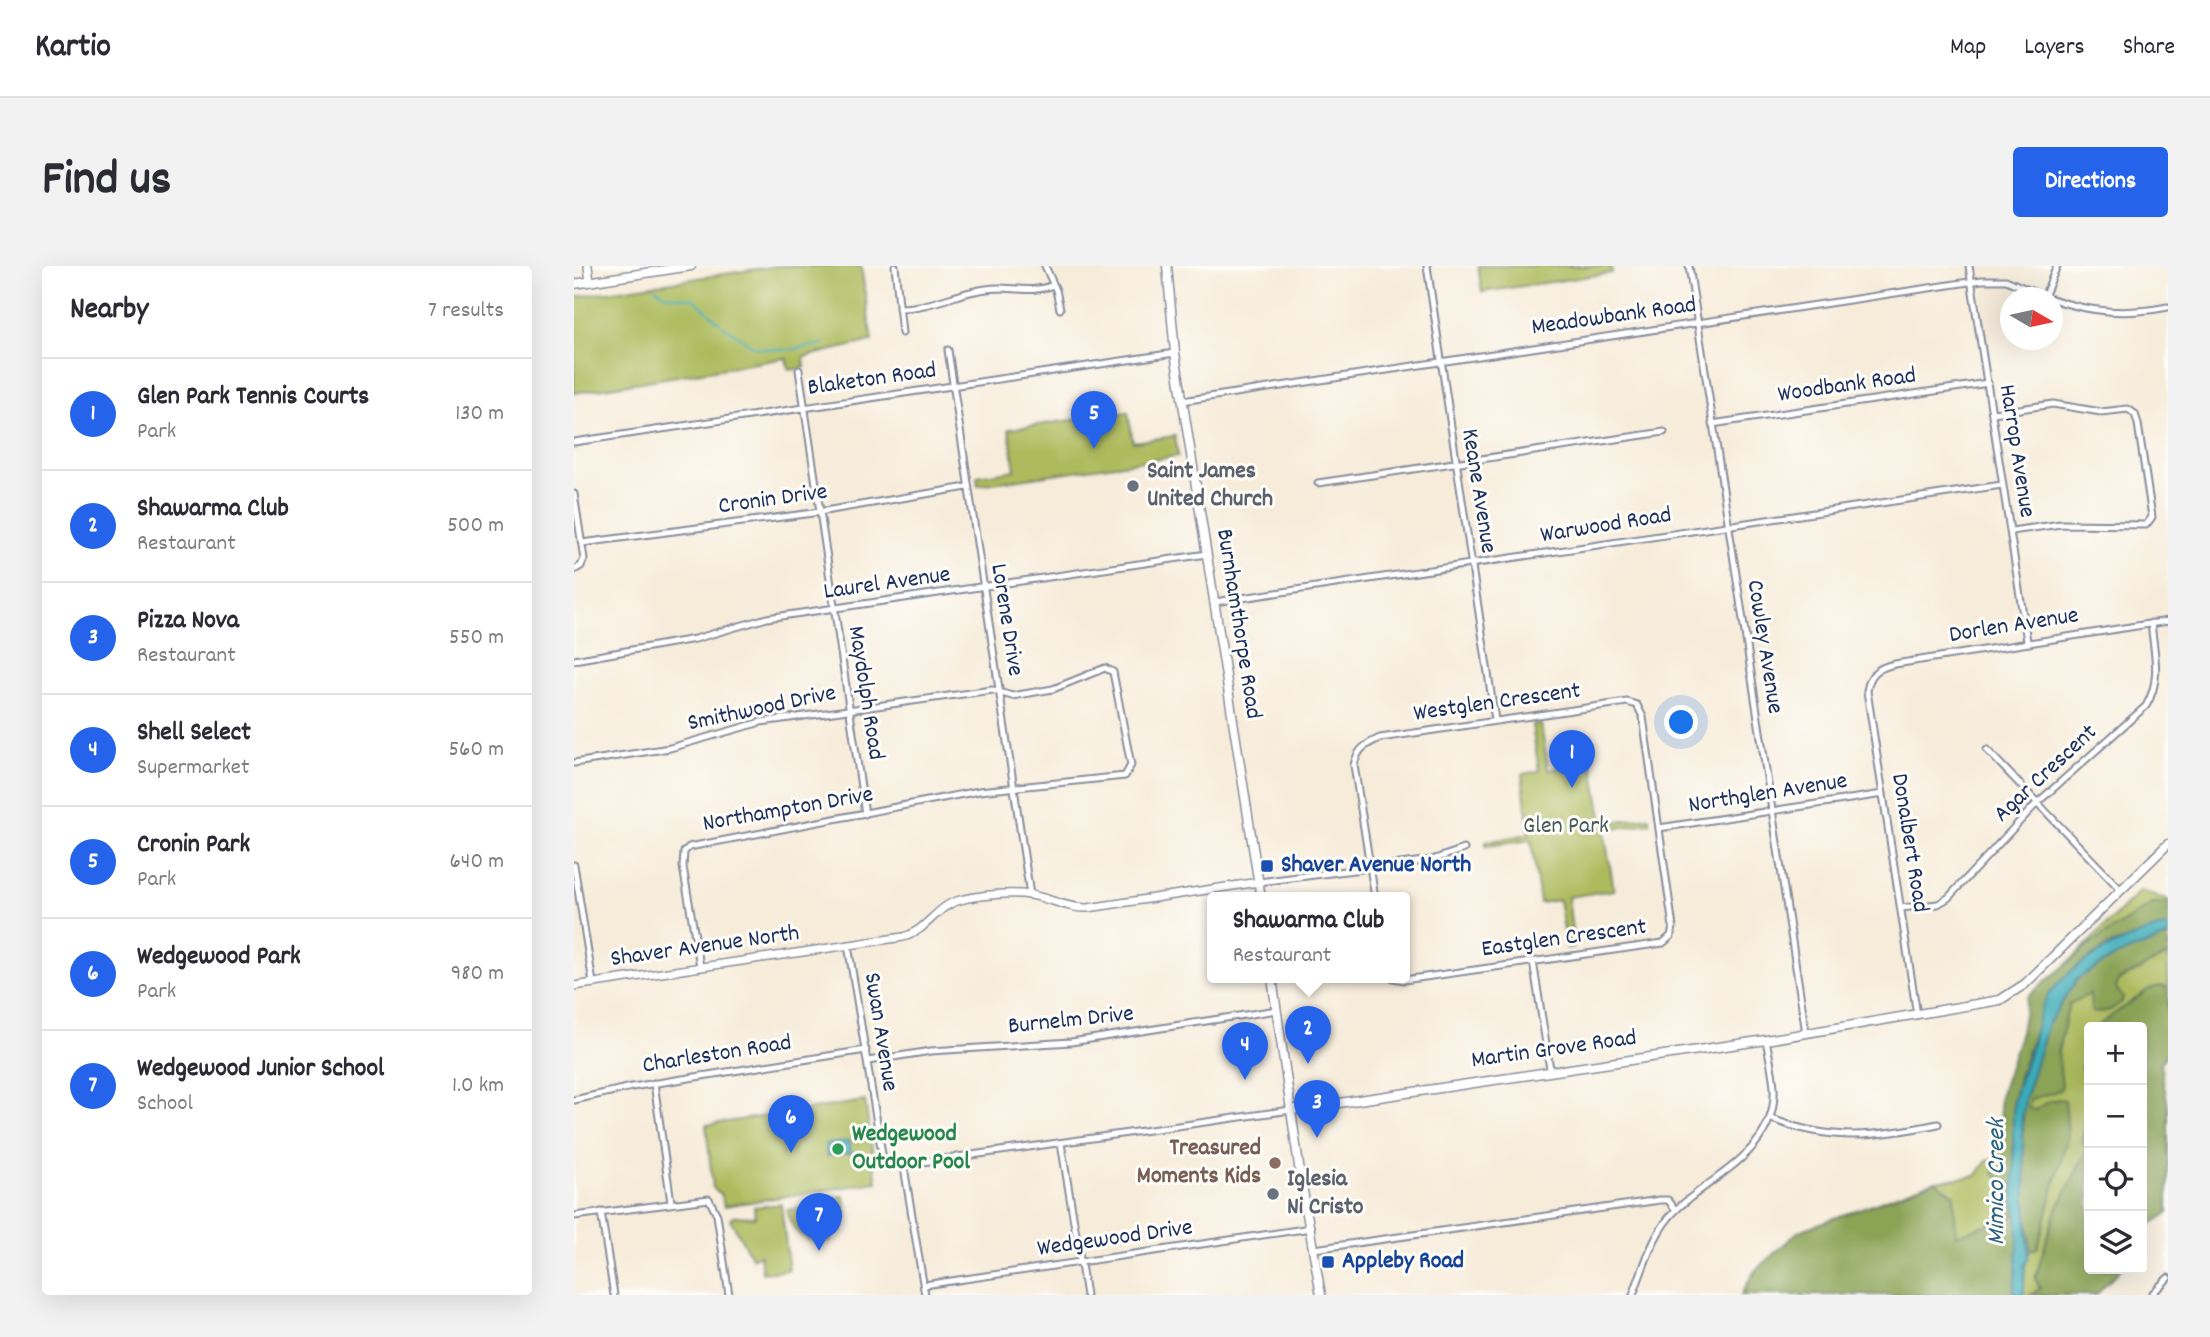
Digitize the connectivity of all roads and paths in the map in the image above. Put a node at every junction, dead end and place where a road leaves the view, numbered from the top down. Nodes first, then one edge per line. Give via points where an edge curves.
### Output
1 (588, 266) edge
2 (691, 266) edge
3 (895, 266) edge
4 (1045, 266) edge
5 (1427, 266) edge
6 (1689, 266) edge
7 (1969, 266) edge
8 (2057, 266) edge
9 (1164, 268) edge
10 (590, 282) junction
11 (1972, 282) junction
12 (574, 284) edge
13 (1053, 285) junction
14 (2022, 287) edge
15 (2051, 287) edge
16 (2063, 303) edge
17 (2168, 307) edge
18 (900, 308) junction
19 (1060, 309) dead end
20 (1698, 323) junction
21 (902, 333) dead end
22 (948, 351) dead end
23 (1175, 352) junction
24 (1441, 360) junction
25 (799, 370) dead end
26 (1988, 383) junction
27 (952, 386) junction
28 (1182, 401) junction
29 (804, 407) junction
30 (1993, 413) junction
31 (1712, 424) junction
32 (1664, 432) dead end
33 (574, 442) edge
34 (1456, 461) junction
35 (1318, 483) dead end
36 (2002, 485) junction
37 (967, 488) junction
38 (574, 494) edge
39 (819, 512) junction
40 (1728, 525) junction
41 (2011, 531) junction
42 (582, 543) junction
43 (1207, 554) junction
44 (1472, 564) junction
45 (574, 570) edge
46 (984, 587) junction
47 (1215, 602) junction
48 (835, 610) junction
49 (2168, 621) edge
50 (2151, 623) junction
51 (2027, 641) junction
52 (574, 660) edge
53 (1870, 677) joint
54 (999, 691) junction
55 (850, 708) junction
56 (1496, 720) junction
57 (1987, 750) dead end
58 (574, 763) edge
59 (1015, 785) junction
60 (1883, 794) junction
61 (2037, 803) junction
62 (1771, 810) junction
63 (865, 814) junction
64 (1659, 828) junction
65 (2168, 844) edge
66 (1464, 849) dead end
67 (574, 865) edge
68 (1370, 868) junction
69 (1259, 882) junction
70 (2121, 890) junction
71 (1260, 892) edge
72 (1374, 892) edge
73 (1030, 895) junction
74 (1901, 908) junction
75 (849, 945) junction
76 (1533, 961) junction
77 (700, 966) junction
78 (1410, 979) edge
79 (593, 983) junction
80 (1273, 983) edge
81 (574, 986) edge
82 (1277, 1010) junction
83 (1917, 1015) junction
84 (1806, 1033) junction
85 (1766, 1040) junction
86 (866, 1049) junction
87 (868, 1061) junction
88 (1549, 1069) junction
89 (654, 1083) junction
90 (574, 1100) edge
91 (1291, 1110) junction
92 (1772, 1119) junction
93 (1938, 1124) dead end
94 (1061, 1143) junction
95 (886, 1166) joint
96 (904, 1167) junction
97 (671, 1202) junction
98 (1676, 1210) junction
99 (601, 1212) junction
100 (574, 1216) edge
101 (1311, 1228) junction
102 (1314, 1249) junction
103 (1082, 1262) junction
104 (2168, 1278) edge
105 (924, 1284) junction
106 (614, 1295) edge
107 (729, 1295) edge
108 (925, 1295) edge
109 (1086, 1295) edge
110 (1321, 1295) edge
111 (1633, 1295) edge
112 (2151, 1295) edge

1 - 10 street
2 - 10 main road
3 - 18 street
4 - 13 street
5 - 24 street, Keane Avenue
6 - 20 street, Cowley Avenue
7 - 11 street, Harrop Avenue
8 - 15 street
9 - 23 main road, Burnhamthorpe Road
10 - 12 main road
11 - 14 street, Meadowbank Road via 2006,280
11 - 20 street, Meadowbank Road
11 - 26 street, Harrop Avenue
13 - 18 street via 964,292 929,306
13 - 19 street
16 - 17 street via 2117,314
18 - 21 street
20 - 24 street, Meadowbank Road
20 - 31 street, Cowley Avenue
22 - 27 street, Lorene Drive
23 - 27 street, Blaketon Road
23 - 28 main road, Burnhamthorpe Road
24 - 28 street, Meadowbank Road
24 - 34 street, Keane Avenue
25 - 29 street, Maydolph Road
26 - 30 street, Harrop Avenue
26 - 31 street, Woodbank Road
27 - 29 street, Blaketon Road
27 - 37 street, Lorene Drive
28 - 43 main road, Burnhamthorpe Road
29 - 33 street, Blaketon Road
29 - 39 street, Maydolph Road
30 - 36 street, Harrop Avenue
30 - 41 street via 2053,404 2101,412 2128,409 2138,424 2152,517 2146,525 2061,524
31 - 40 street, Cowley Avenue
32 - 34 street
34 - 35 street
34 - 44 street, Keane Avenue
36 - 40 street, Warwood Road
36 - 41 street, Harrop Avenue
37 - 39 street, Cronin Drive
37 - 46 street, Lorene Drive
38 - 42 street
39 - 42 street, Cronin Drive
39 - 48 street, Maydolph Road
40 - 44 street, Warwood Road
40 - 62 street, Cowley Avenue
41 - 51 street, Harrop Avenue
42 - 45 street via 584,559
43 - 46 street, Laurel Avenue
43 - 47 main road, Burnhamthorpe Road
44 - 47 street, Warwood Road
44 - 56 street, Keane Avenue
46 - 48 street, Laurel Avenue
46 - 54 street, Lorene Drive
47 - 69 main road, Burnhamthorpe Road
48 - 52 street, Laurel Avenue via 767,618 695,639
48 - 55 street, Maydolph Road
49 - 50 street, Dorlen Avenue
50 - 51 street, Dorlen Avenue
50 - 61 street, Agar Crescent via 2157,674 2146,706
51 - 53 street, Dorlen Avenue via 1895,663
53 - 60 street, Donalbert Road via 1867,691
54 - 55 street, Smithwood Drive
54 - 59 street, Lorene Drive
54 - 59 street, Smithwood Drive via 1012,696 1053,689 1111,669 1130,758 1125,776 1027,788
55 - 58 street, Smithwood Drive via 745,725 670,748
55 - 63 street, Maydolph Road
56 - 64 street, Westglen Crescent via 1627,702 1637,705 1643,717
56 - 68 street, Westglen Crescent via 1380,738 1357,751 1354,765
57 - 61 street
59 - 63 street, Northampton Drive
59 - 73 street, Lorene Drive
60 - 62 street, Northglen Avenue
60 - 74 street, Donalbert Road
61 - 70 street
61 - 74 street, Agar Crescent via 1948,898 1938,904
62 - 64 street, Northglen Avenue
62 - 84 street, Cowley Avenue
63 - 77 street, Northampton Drive via 689,847 683,867
64 - 76 street, Eastglen Crescent via 1671,936 1663,943
65 - 70 main road, Martin Grove Road
66 - 68 street, Shaver Avenue North via 1432,860
67 - 79 street
68 - 69 street, Shaver Avenue North
68 - 72 street
69 - 71 main road, Burnhamthorpe Road
69 - 73 street, Shaver Avenue North via 1088,908
70 - 83 main road, Martin Grove Road via 2014,993 1989,1004
73 - 75 street, Shaver Avenue North via 965,899 947,905 911,935
74 - 83 street, Donalbert Road
75 - 77 street, Shaver Avenue North
75 - 86 street, Swan Avenue
76 - 78 street, Eastglen Crescent
76 - 88 street
77 - 79 street, Shaver Avenue North
79 - 81 street, Shaver Avenue North
80 - 82 main road
82 - 87 street, Burnelm Drive via 1071,1042 931,1051
82 - 91 main road
83 - 84 main road, Martin Grove Road
84 - 85 main road, Martin Grove Road
85 - 88 main road, Martin Grove Road
85 - 92 street via 1774,1089
86 - 87 street, Swan Avenue
86 - 89 street, Charleston Road
87 - 95 street, Swan Avenue
88 - 91 main road, Martin Grove Road
89 - 90 street, Charleston Road
89 - 97 street
91 - 94 street, Martin Grove Road
91 - 101 main road
92 - 93 street via 1827,1136 1894,1134
92 - 98 street via 1750,1150
94 - 96 street, Martin Grove Road
94 - 103 street
95 - 96 street, Martin Grove Road
96 - 105 street
97 - 99 street
97 - 107 street via 707,1198 714,1204
98 - 102 street via 1668,1200 1660,1200
98 - 111 street via 1661,1229
99 - 100 street
99 - 106 street
101 - 102 main road
101 - 103 street, Wedgewood Drive
102 - 110 main road
103 - 105 street, Wedgewood Drive
103 - 109 street
104 - 112 street
105 - 108 street

